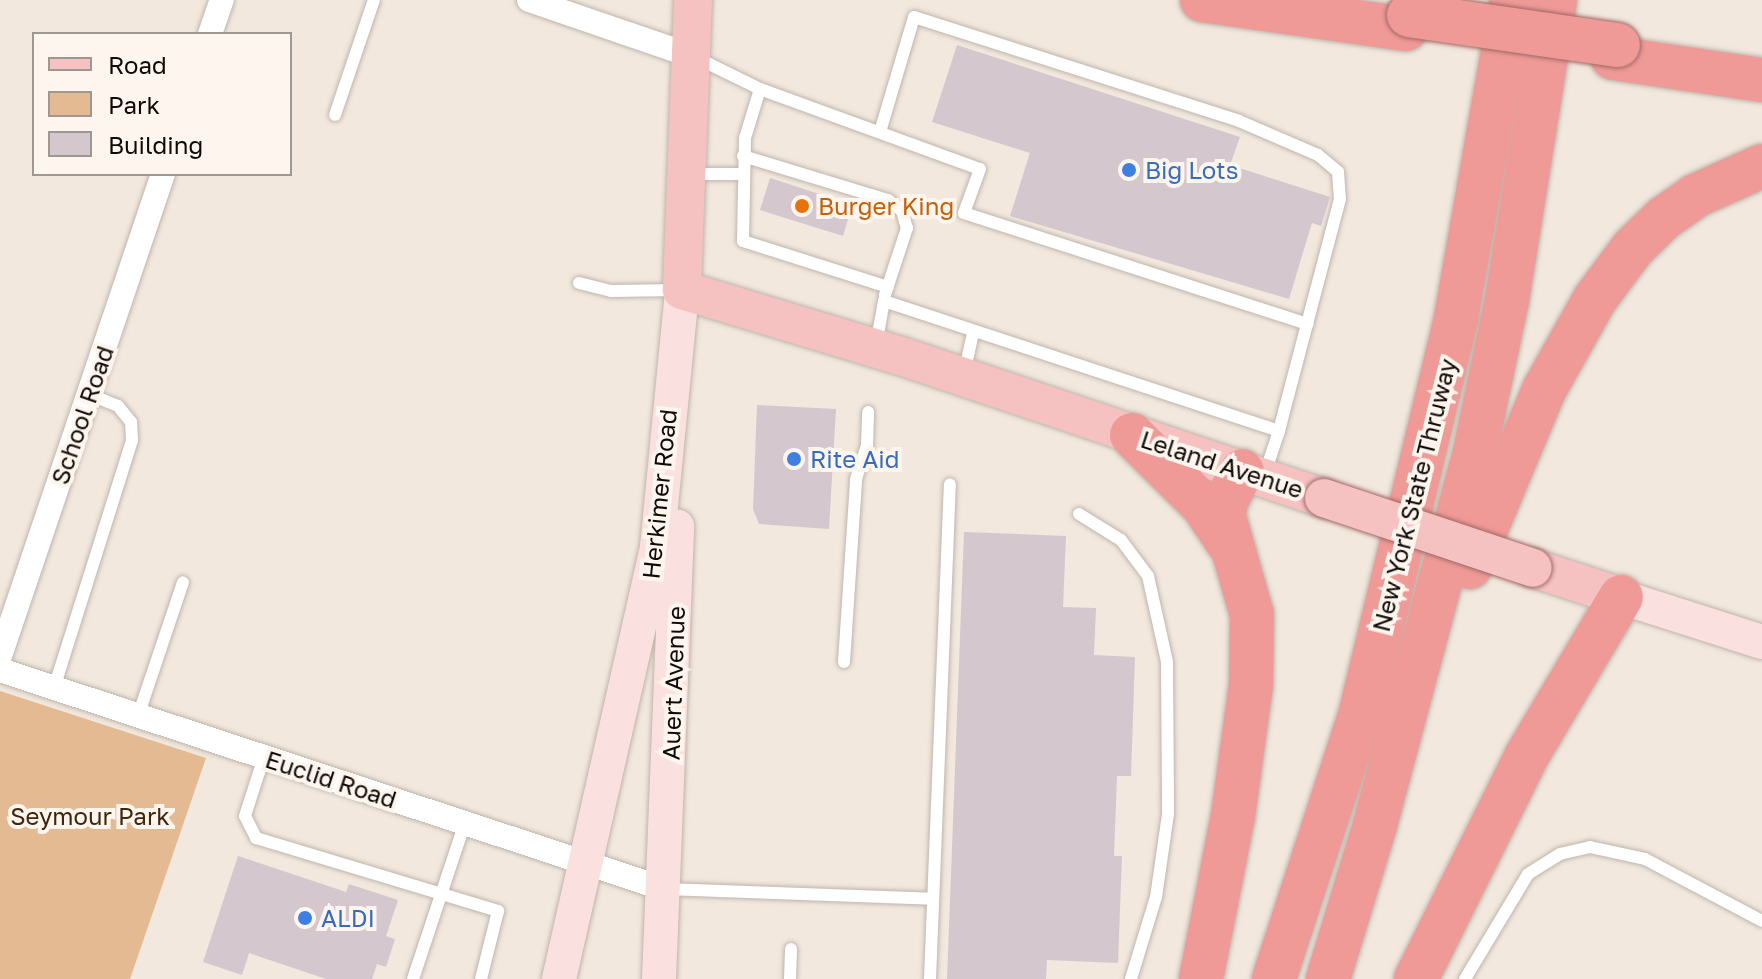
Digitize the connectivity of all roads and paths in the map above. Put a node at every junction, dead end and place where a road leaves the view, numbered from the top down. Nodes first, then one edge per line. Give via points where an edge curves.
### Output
1 (222, 0) edge
2 (374, 0) edge
3 (529, 0) edge
4 (693, 0) edge
5 (1202, 0) edge
6 (1306, 0) edge
7 (1555, 0) edge
8 (1512, 1) edge
9 (1408, 22) junction
10 (211, 32) edge
11 (1616, 52) junction
12 (690, 55) junction
13 (1762, 66) edge
14 (1762, 80) edge
15 (760, 89) junction
16 (335, 115) dead end
17 (880, 132) junction
18 (743, 156) junction
19 (1762, 166) edge
20 (686, 174) junction
21 (741, 174) junction
22 (162, 176) edge
23 (579, 283) dead end
24 (682, 290) junction
25 (886, 294) junction
26 (1307, 324) junction
27 (973, 333) junction
28 (875, 348) junction
29 (963, 377) junction
30 (89, 394) junction
31 (868, 412) dead end
32 (1279, 431) junction
33 (1132, 435) junction
34 (1253, 474) junction
35 (950, 484) dead end
36 (1079, 514) dead end
37 (1229, 544) junction
38 (183, 582) dead end
39 (1621, 597) junction
40 (1762, 642) edge
41 (0, 656) edge
42 (844, 662) dead end
43 (0, 670) edge
44 (54, 688) junction
45 (138, 716) junction
46 (264, 757) junction
47 (465, 823) junction
48 (1375, 825) junction
49 (587, 864) junction
50 (662, 888) junction
51 (442, 894) junction
52 (933, 899) junction
53 (1762, 921) edge
54 (791, 949) dead end
55 (413, 979) edge
56 (481, 979) edge
57 (559, 979) edge
58 (659, 979) edge
59 (790, 979) edge
60 (930, 979) edge
61 (1131, 979) edge
62 (1201, 979) edge
63 (1274, 979) edge
64 (1328, 979) edge
65 (1416, 979) edge
66 (1465, 979) edge

1 - 10 street
2 - 16 lane
3 - 12 street
4 - 12 main road, Herkimer Road
5 - 9 highway
6 - 9 highway
7 - 48 highway, New York State Thruway via 1507,300 1479,433
8 - 63 highway, New York State Thruway via 1456,318 1360,716
9 - 11 highway, bridge
11 - 13 highway
11 - 14 highway
12 - 15 lane
12 - 20 main road, Herkimer Road
15 - 17 lane
15 - 18 lane
17 - 26 lane via 980,169 964,213 1021,236
17 - 26 lane via 914,17 1239,121 1318,155 1338,172 1340,199
18 - 21 lane
18 - 25 lane via 888,200 902,211 907,228
19 - 48 highway via 1695,196 1664,218 1633,248 1595,299 1544,390 1494,505
20 - 21 lane
20 - 24 main road, Herkimer Road
21 - 25 lane via 743,241
22 - 30 street, School Road
23 - 24 lane via 640,293
24 - 28 main road, Leland Avenue
24 - 49 main road, Herkimer Road via 657,547
24 - 50 main road, Auert Avenue via 676,610
25 - 27 lane
25 - 28 lane
26 - 32 lane
27 - 29 lane
27 - 32 lane
28 - 29 main road, Leland Avenue
29 - 33 main road, Leland Avenue
30 - 41 street, School Road
30 - 44 lane via 118,406 131,422 132,440
31 - 42 lane via 867,445 856,479
32 - 34 lane
33 - 34 main road, Leland Avenue
33 - 37 highway via 1203,505
34 - 37 highway via 1225,503
34 - 39 main road, Leland Avenue, bridge
35 - 52 lane
36 - 61 lane via 1121,540 1148,576 1167,662 1168,814 1156,897
37 - 62 highway via 1252,615 1252,671 1233,816
38 - 45 lane
39 - 40 main road, Leland Avenue
39 - 65 highway via 1526,757
43 - 44 street, Euclid Road
44 - 45 street, Euclid Road
45 - 46 street, Euclid Road
46 - 47 street, Euclid Road
46 - 51 lane via 245,816 256,838
47 - 49 street, Euclid Road
47 - 51 lane
48 - 64 highway, New York State Thruway
49 - 50 street, Euclid Road
49 - 57 main road, Herkimer Road
50 - 52 lane
50 - 58 main road, Auert Avenue
51 - 55 lane
51 - 56 lane via 498,911
52 - 60 lane
53 - 66 lane via 1645,859 1590,847 1560,854 1528,874
54 - 59 lane

